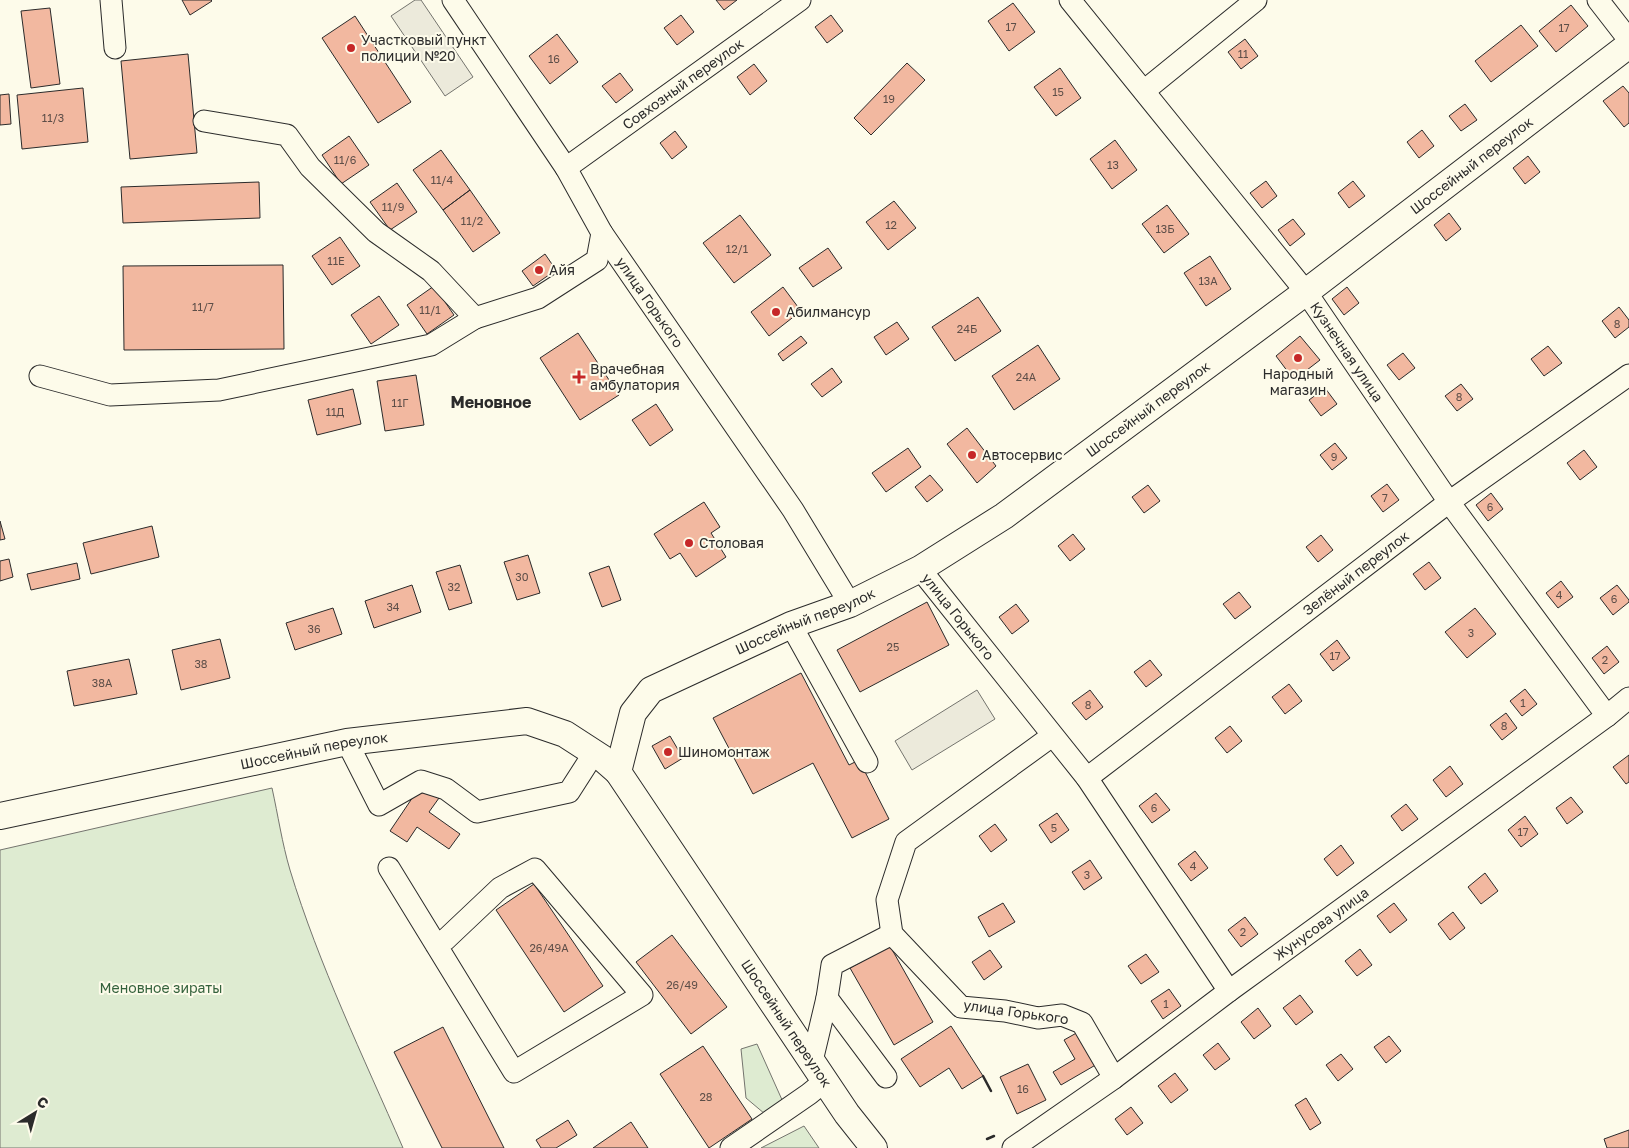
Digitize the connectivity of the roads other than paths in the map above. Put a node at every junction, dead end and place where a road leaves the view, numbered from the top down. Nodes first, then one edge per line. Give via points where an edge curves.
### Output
1 (111, 0) edge
2 (454, 0) edge
3 (800, 0) edge
4 (1070, 0) edge
5 (1256, 0) edge
6 (1598, 0) edge
7 (1629, 40) edge
8 (1629, 45) edge
9 (115, 48) dead end
10 (1144, 91) junction
11 (204, 121) dead end
12 (566, 168) junction
13 (602, 233) junction
14 (1306, 292) junction
15 (475, 318) junction
16 (1629, 375) edge
17 (40, 376) dead end
18 (1449, 502) junction
19 (920, 569) junction
20 (850, 604) junction
21 (791, 625) junction
22 (1629, 698) edge
23 (1606, 716) junction
24 (1052, 736) junction
25 (347, 742) junction
26 (594, 753) junction
27 (867, 762) dead end
28 (618, 772) junction
29 (1087, 778) junction
30 (0, 816) edge
31 (388, 868) dead end
32 (892, 934) junction
33 (436, 945) junction
34 (1229, 991) junction
35 (827, 998) junction
36 (819, 1071) junction
37 (886, 1077) dead end
38 (1114, 1078) junction
39 (730, 1148) edge
40 (874, 1148) edge
41 (1014, 1148) edge

1 - 9 street
2 - 12 street, улица Горького
3 - 12 street, Совхозный переулок
4 - 10 street, Кузнечная улица
5 - 10 street
6 - 7 street
8 - 14 main road, Шоссейный переулок
10 - 14 street, Кузнечная улица
11 - 15 street via 286,135 310,167 376,232 431,271
12 - 13 street, улица Горького
13 - 15 street via 597,260 538,298
13 - 20 street, улица Горького via 793,510
14 - 18 street, Кузнечная улица
14 - 19 main road, Шоссейный переулок via 1004,516
15 - 17 street via 431,345 219,390 110,395
16 - 18 street, Зелёный переулок
18 - 23 street, Кузнечная улица
18 - 29 street, Зелёный переулок
19 - 20 main road, Шоссейный переулок
19 - 24 street, улица Горького
20 - 21 main road, Шоссейный переулок
21 - 27 street
21 - 28 main road, Шоссейный переулок via 651,690 632,713
22 - 23 street, Жунусова улица
23 - 34 street, Жунусова улица
24 - 29 street, улица Горького
24 - 32 street via 906,842 887,900
25 - 26 main road, Шоссейный переулок via 526,721 565,734
25 - 26 street via 379,805 421,781 446,789 478,812 569,792
25 - 30 main road, Шоссейный переулок
26 - 28 main road, Шоссейный переулок
28 - 36 main road, Шоссейный переулок
29 - 34 street, улица Горького
31 - 33 street
32 - 35 street via 832,965
32 - 38 street, улица Горького via 961,1007 1038,1018 1062,1015 1082,1023
33 - 33 street via 514,1072 642,995 535,870 500,888
34 - 38 street, Жунусова улица
35 - 36 street
35 - 37 street
36 - 39 street via 809,1094
36 - 40 main road, Шоссейный переулок
38 - 41 street, Жунусова улица

